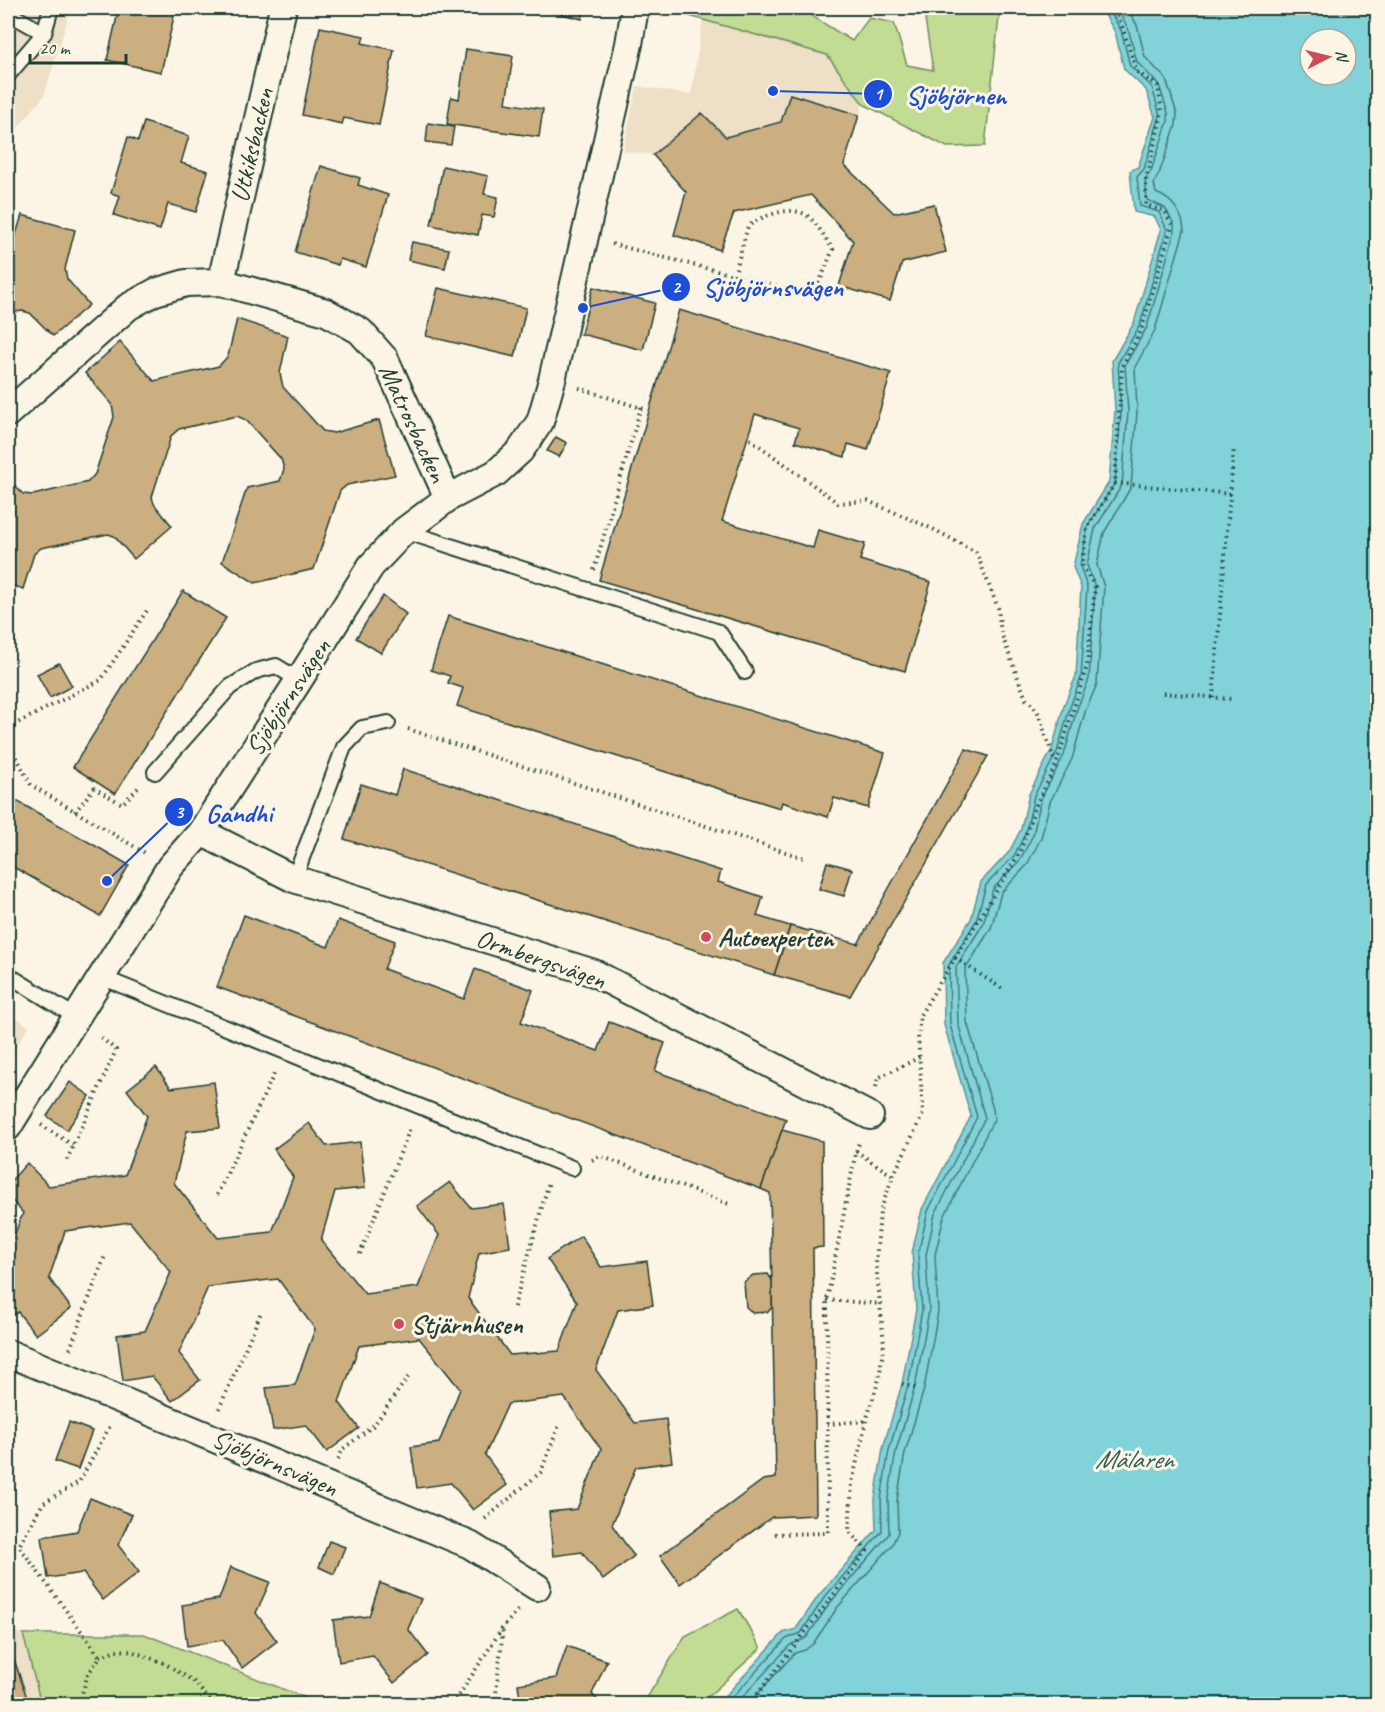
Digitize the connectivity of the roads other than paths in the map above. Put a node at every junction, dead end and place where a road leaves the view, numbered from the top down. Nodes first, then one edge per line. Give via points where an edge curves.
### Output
1 (51, 8) edge
2 (283, 8) edge
3 (635, 8) edge
4 (8, 13) edge
5 (44, 33) junction
6 (8, 75) edge
7 (221, 282) junction
8 (8, 414) edge
9 (448, 498) junction
10 (404, 531) junction
11 (745, 672) dead end
12 (300, 681) junction
13 (388, 723) road end
14 (155, 772) road end
15 (201, 831) junction
16 (294, 879) junction
17 (8, 977) edge
18 (101, 977) junction
19 (76, 1017) junction
20 (870, 1116) road end
21 (8, 1127) edge
22 (572, 1168) road end
23 (8, 1353) edge
24 (537, 1587) road end

1 - 5 lane
2 - 7 street, Utkiksbacken
3 - 9 street, Sjöbjörnsvägen via 540,422 520,451 496,473
4 - 5 lane
5 - 6 lane
7 - 8 street, Matrosbacken via 186,283 155,292 128,307
7 - 9 street, Matrosbacken via 326,312 360,332 385,359
9 - 10 street, Sjöbjörnsvägen
10 - 11 lane via 719,632
10 - 12 street, Sjöbjörnsvägen via 371,566
12 - 14 lane via 276,666 256,671 230,687
12 - 15 street, Sjöbjörnsvägen
13 - 16 lane via 362,728 344,747
15 - 16 street, Ormbergsvägen
15 - 18 street, Sjöbjörnsvägen via 170,867
16 - 20 street, Ormbergsvägen via 594,973
17 - 19 lane
18 - 19 street, Sjöbjörnsvägen
18 - 22 lane
19 - 21 street, Sjöbjörnsvägen
23 - 24 street, Sjöbjörnsvägen via 470,1545

